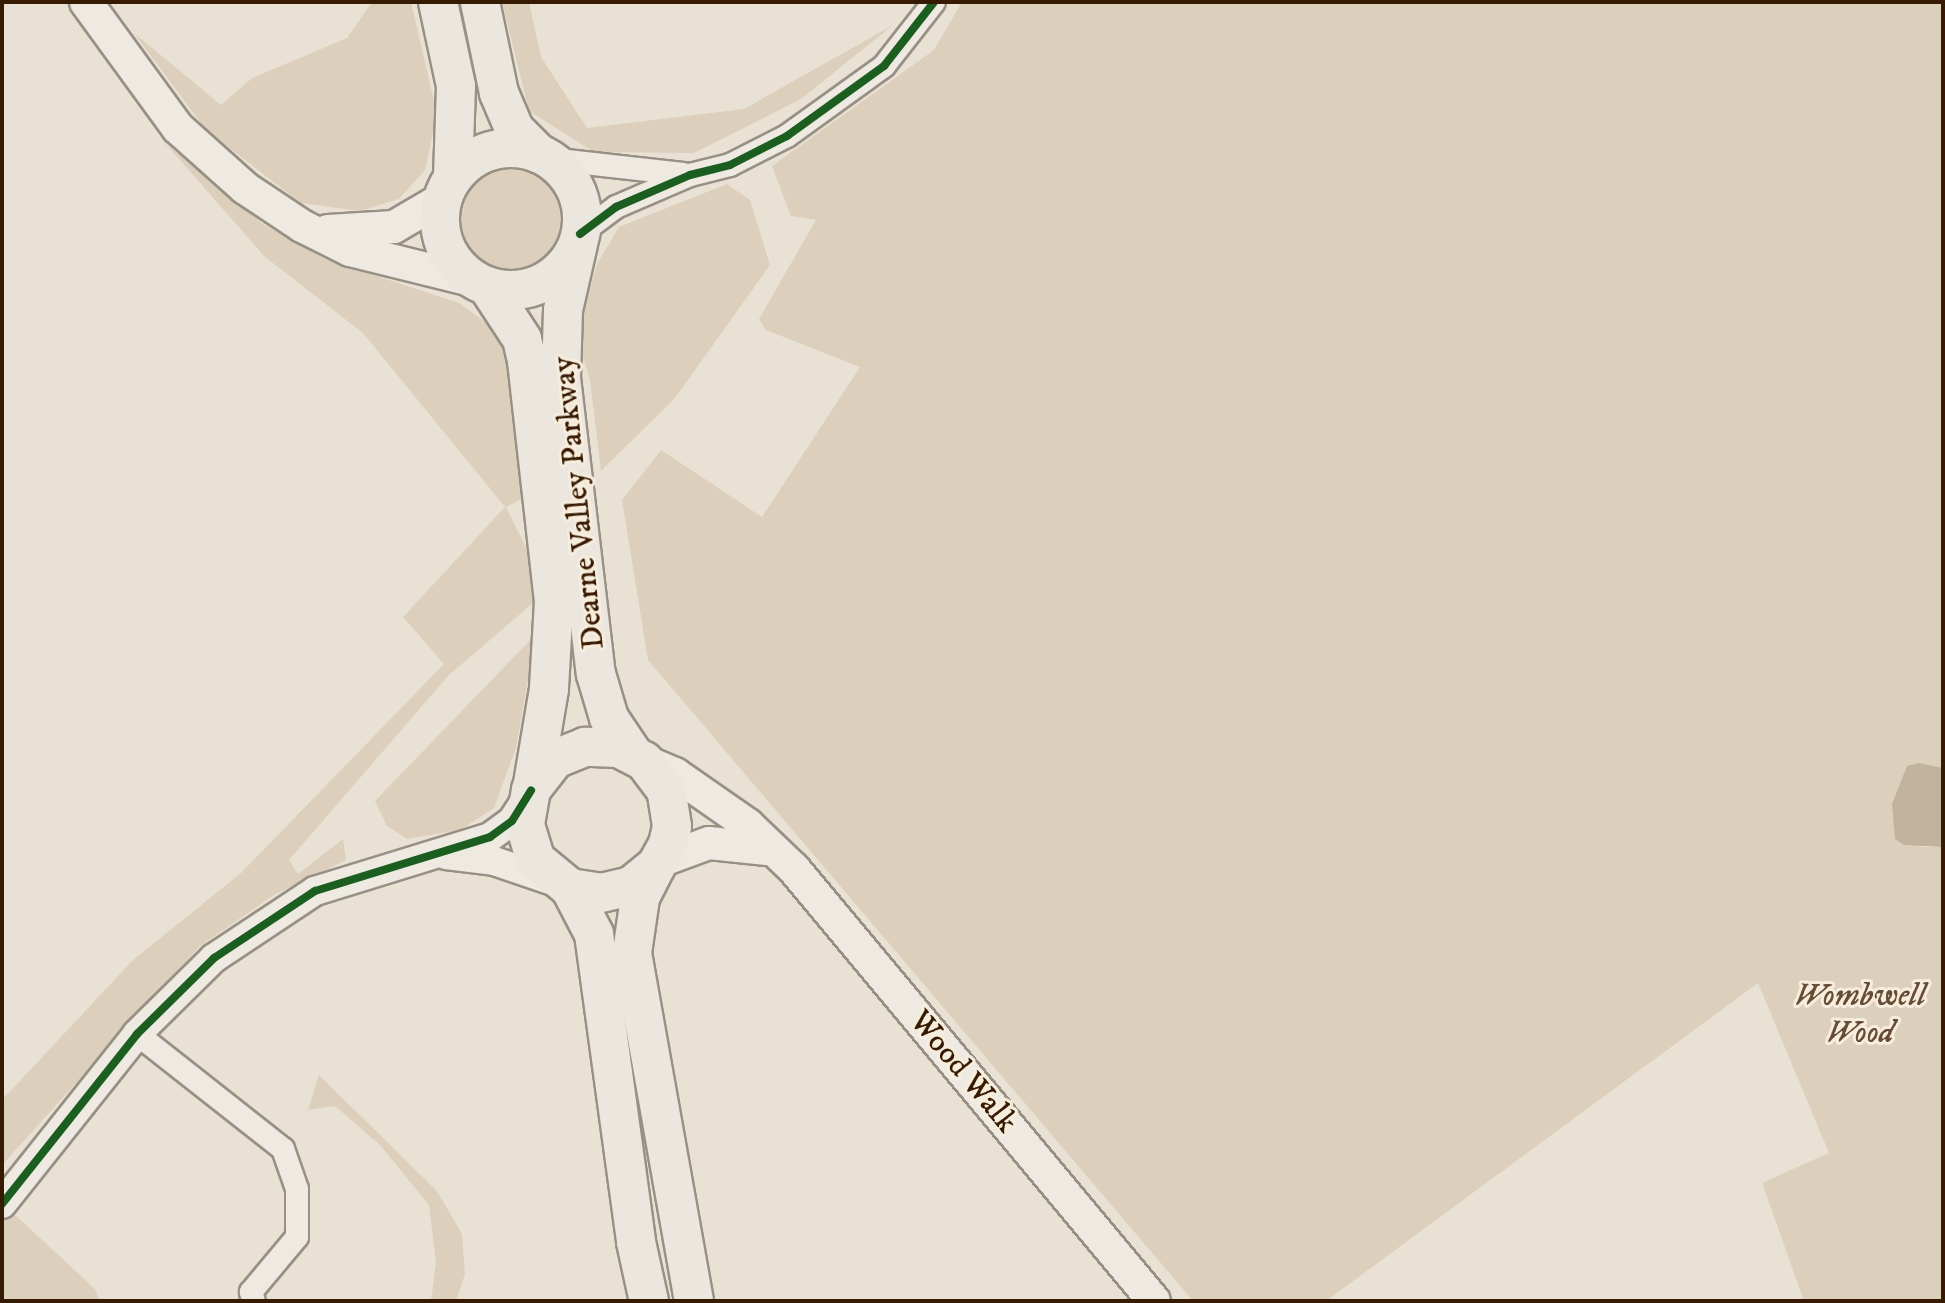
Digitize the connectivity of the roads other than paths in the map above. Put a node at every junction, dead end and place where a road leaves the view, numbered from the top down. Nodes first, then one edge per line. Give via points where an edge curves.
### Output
1 (86, 2) edge
2 (438, 2) edge
3 (480, 2) edge
4 (934, 2) edge
5 (544, 156) junction
6 (690, 175) junction
7 (448, 188) junction
8 (302, 226) junction
9 (579, 239) junction
10 (481, 284) junction
11 (639, 758) junction
12 (532, 787) junction
13 (767, 849) junction
14 (437, 855) junction
15 (658, 863) junction
16 (567, 886) junction
17 (137, 1034) junction
18 (2, 1204) edge
19 (254, 1301) edge
20 (649, 1301) edge
21 (694, 1301) edge
22 (1154, 1301) edge

1 - 8 main road via 178,128 245,188
2 - 7 highway via 456,86
3 - 5 highway via 499,93 514,129
4 - 6 street via 884,66 787,136 730,165
5 - 6 street
5 - 7 highway via 516,148 492,150 470,160
5 - 9 highway via 573,184 580,200
6 - 9 street via 616,207
7 - 8 main road via 379,230 339,233
7 - 10 highway via 442,237 449,254
8 - 10 main road via 350,250
9 - 10 highway via 551,278 509,291
9 - 11 highway, Dearne Valley Parkway via 563,310 563,393 596,674 609,718
10 - 12 highway, Dearne Valley Parkway via 522,339 554,601 549,689
11 - 12 highway via 602,745 577,749 555,759
11 - 13 main road, Wood Walk via 675,774 748,825
11 - 15 highway via 662,782 671,808 672,826
12 - 14 street via 502,830
12 - 16 highway via 525,807 528,843 548,874
13 - 15 main road via 709,843
13 - 22 main road, Wood Walk via 794,869
14 - 16 street via 514,865
14 - 17 street via 315,891 214,958
15 - 16 highway via 617,891
15 - 21 highway via 640,898 632,953
16 - 20 highway via 590,921 597,950 636,1242
17 - 18 street
17 - 19 street via 283,1149 297,1189 297,1237 251,1292

